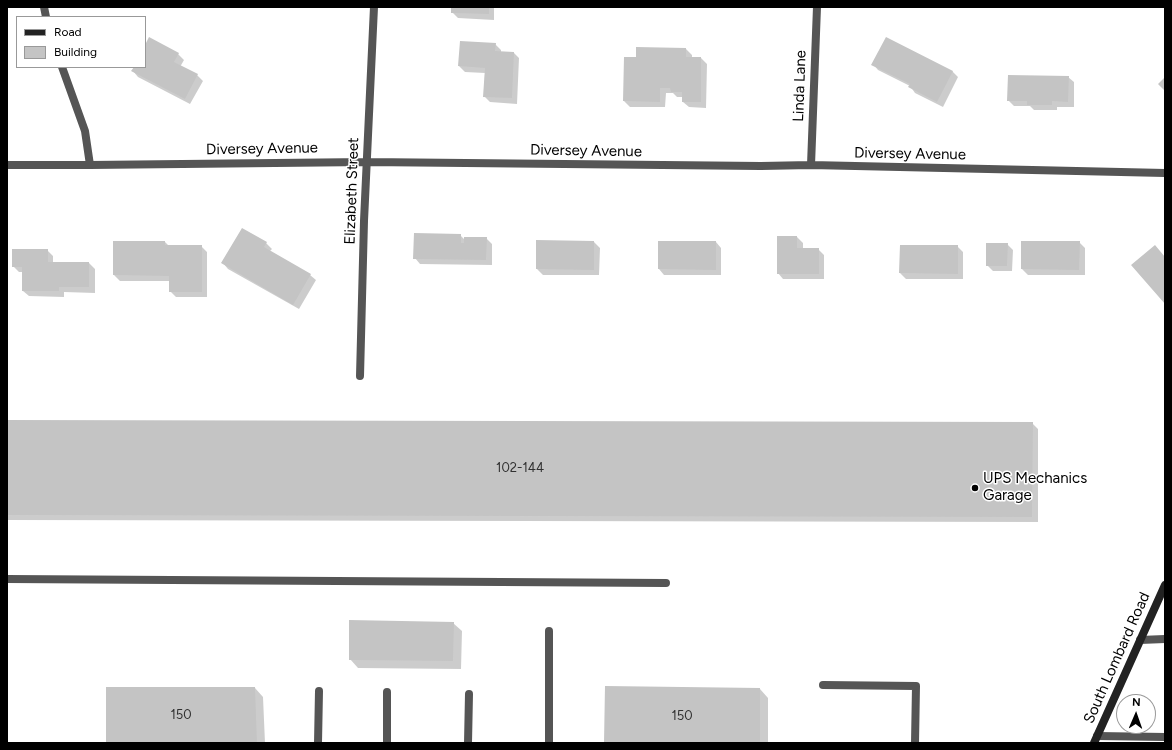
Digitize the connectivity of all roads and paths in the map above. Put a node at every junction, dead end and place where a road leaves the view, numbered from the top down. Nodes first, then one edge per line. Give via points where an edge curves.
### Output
1 (374, 7) edge
2 (817, 7) edge
3 (62, 68) edge
4 (367, 162) junction
5 (7, 164) edge
6 (90, 165) junction
7 (811, 166) junction
8 (1165, 173) edge
9 (360, 376) dead end
10 (7, 579) edge
11 (666, 583) dead end
12 (1165, 586) edge
13 (549, 631) dead end
14 (1165, 639) edge
15 (1140, 640) junction
16 (823, 685) dead end
17 (319, 691) dead end
18 (387, 692) dead end
19 (469, 694) dead end
20 (1165, 737) edge
21 (1095, 739) edge
22 (318, 743) edge
23 (387, 743) edge
24 (468, 743) edge
25 (549, 743) edge
26 (915, 743) edge

1 - 4 street, Elizabeth Street
2 - 7 street, Linda Lane
3 - 6 street via 85,131
4 - 6 street, Diversey Avenue
4 - 7 street, Diversey Avenue
4 - 9 street, Elizabeth Street
5 - 6 street, Diversey Avenue
7 - 8 street, Diversey Avenue
10 - 11 street
12 - 15 street, South Lombard Road
13 - 25 street
14 - 15 street
15 - 21 street, South Lombard Road
16 - 26 street via 916,686
17 - 22 street
18 - 23 street
19 - 24 street
20 - 21 street

